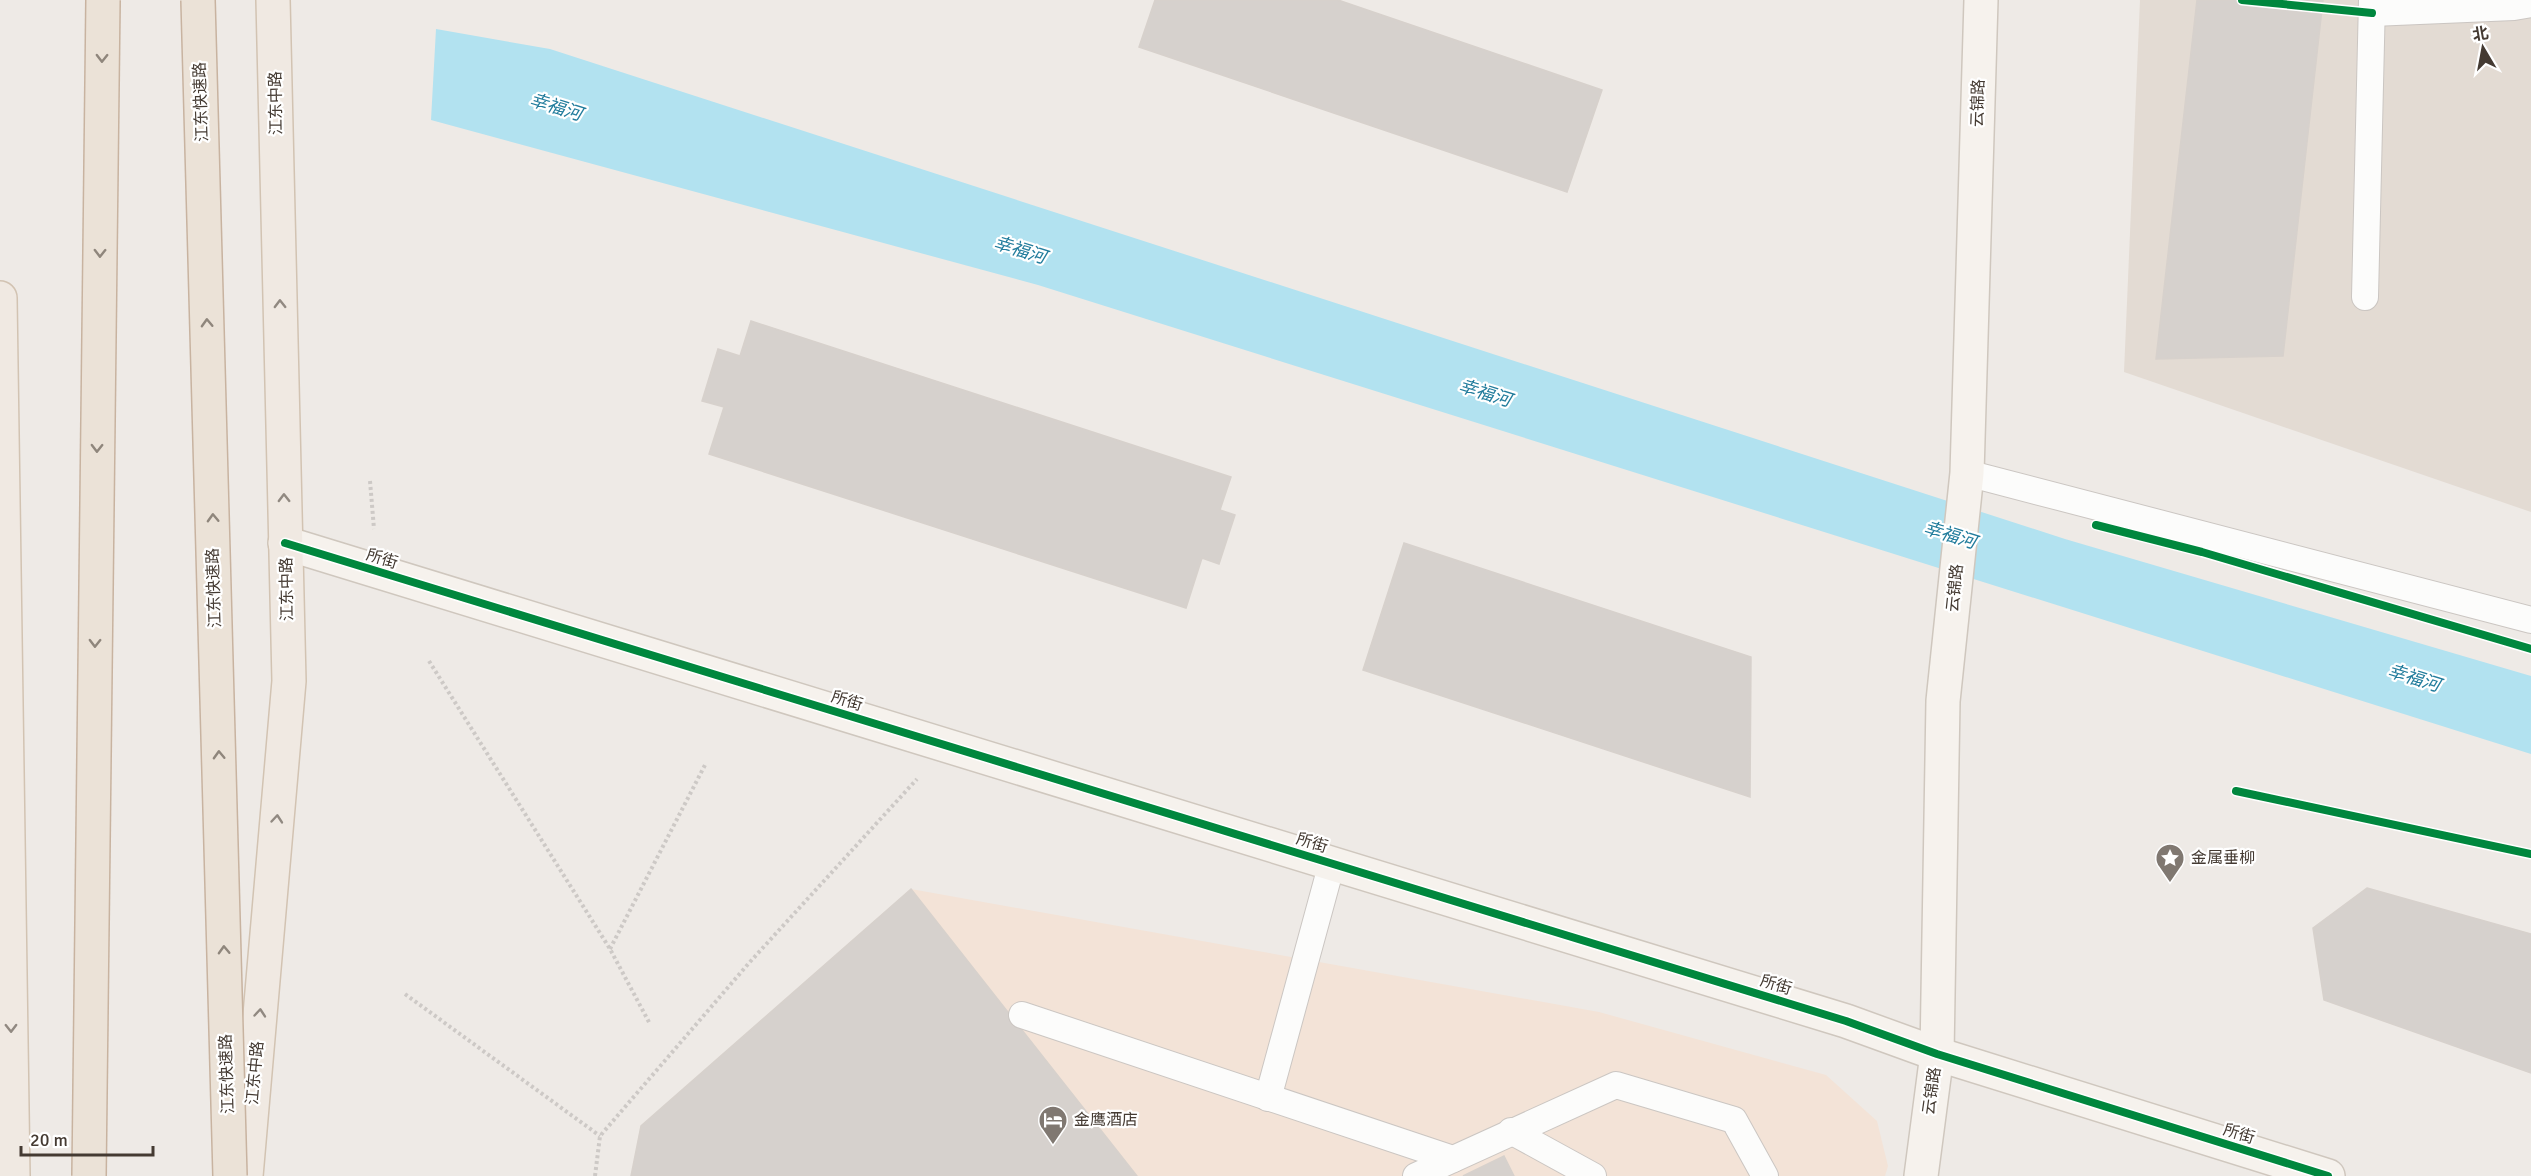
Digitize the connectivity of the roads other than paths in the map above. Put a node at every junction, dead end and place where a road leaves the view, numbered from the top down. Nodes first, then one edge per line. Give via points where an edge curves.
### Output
1 (103, 0) edge
2 (198, 0) edge
3 (273, 0) edge
4 (1981, 0) edge
5 (2531, 4) edge
6 (2372, 6) edge
7 (2365, 297) dead end
8 (0, 298) edge
9 (1967, 473) junction
10 (285, 543) junction
11 (2531, 620) edge
12 (1332, 863) junction
13 (1022, 1015) dead end
14 (1937, 1054) junction
15 (1268, 1098) junction
16 (1511, 1131) junction
17 (1453, 1159) junction
18 (13, 1176) edge
19 (88, 1176) edge
20 (230, 1176) edge
21 (246, 1176) edge
22 (1416, 1176) edge
23 (1593, 1176) edge
24 (1765, 1176) edge
25 (1921, 1176) edge
26 (2328, 1176) edge

1 -> 19 highway, bridge
20 -> 2 highway, 江东快速路, bridge
10 -> 3 main road, 江东中路
4 - 9 street, 云锦路
5 - 6 lane via 2514,8
6 - 7 lane
8 -> 18 main road
9 - 11 lane
9 - 14 street, 云锦路 via 1943,701
10 - 12 street, 所街
21 -> 10 main road, 江东中路 via 289,681
12 - 14 street, 所街 via 1846,1021
12 - 15 lane
13 - 15 lane
14 - 25 street, 云锦路
14 - 26 street, 所街
15 - 17 lane
16 - 17 lane
16 - 23 lane
16 - 24 lane via 1616,1084 1734,1120
17 - 22 lane

